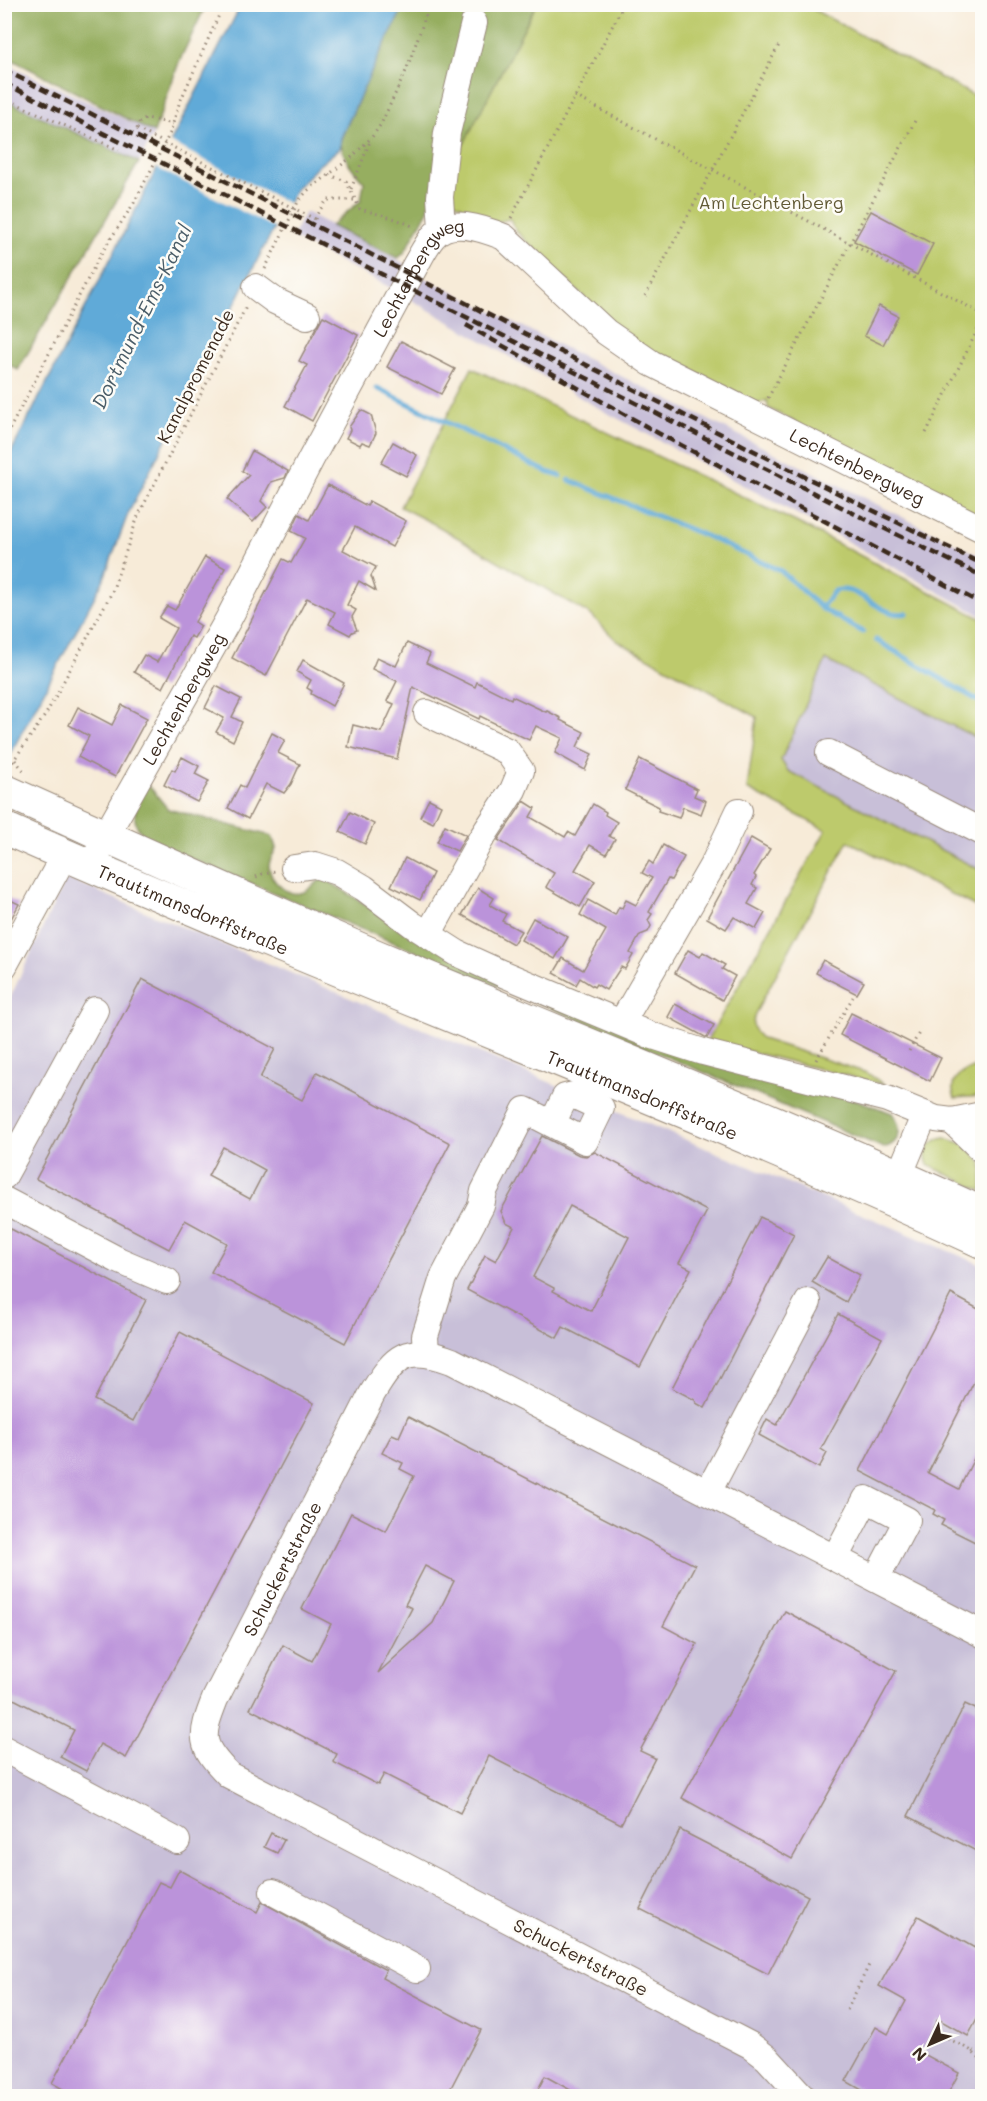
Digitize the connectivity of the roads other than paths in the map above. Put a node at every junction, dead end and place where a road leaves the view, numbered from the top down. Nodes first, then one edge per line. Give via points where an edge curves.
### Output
1 (474, 23) dead end
2 (438, 232) junction
3 (256, 287) road end
4 (308, 316) dead end
5 (982, 529) edge
6 (427, 713) dead end
7 (830, 753) dead end
8 (7, 785) edge
9 (739, 811) dead end
10 (4, 828) edge
11 (982, 832) edge
12 (105, 837) junction
13 (59, 865) dead end
14 (91, 867) junction
15 (294, 868) dead end
16 (428, 935) junction
17 (4, 966) edge
18 (95, 1010) dead end
19 (622, 1022) junction
20 (982, 1115) edge
21 (924, 1116) junction
22 (952, 1121) junction
23 (552, 1124) junction
24 (982, 1150) edge
25 (4, 1176) edge
26 (894, 1187) junction
27 (4, 1200) edge
28 (982, 1213) edge
29 (982, 1242) edge
30 (168, 1281) dead end
31 (808, 1302) dead end
32 (426, 1353) junction
33 (708, 1492) junction
34 (835, 1557) junction
35 (876, 1579) junction
36 (982, 1634) edge
37 (4, 1749) edge
38 (177, 1841) dead end
39 (273, 1892) dead end
40 (417, 1969) dead end
41 (802, 2097) edge

1 - 2 street via 447,133
2 - 5 street, Lechtenbergweg via 465,226 504,237 606,332 651,363
2 - 12 street, Lechtenbergweg via 317,449 230,618
3 - 4 street
6 - 16 street via 507,751 521,771
7 - 11 street
8 - 12 main road
9 - 19 street via 715,861
10 - 14 main road
12 - 14 street, Trauttmansdorffstraße
12 - 26 main road, Trauttmansdorffstraße
13 - 17 street
14 - 26 main road, Trauttmansdorffstraße
15 - 16 street via 315,865 338,872
16 - 19 street via 472,960
18 - 25 street
19 - 21 street via 690,1048 887,1098
20 - 22 street
21 - 22 street
21 - 26 street
22 - 24 street
23 - 23 street via 565,1097 573,1095 601,1108 585,1141
23 - 32 street via 525,1110 443,1278 425,1336
26 - 28 main road, Trauttmansdorffstraße
26 - 29 main road, Trauttmansdorffstraße
27 - 30 street via 118,1260
31 - 33 street
32 - 33 street via 452,1361
32 - 41 street, Schuckertstraße via 413,1353 391,1364 362,1411 214,1700 204,1728 212,1758 229,1775 258,1791 750,2045
33 - 34 street
34 - 35 street
34 - 35 street via 866,1499 907,1520
35 - 36 street
37 - 38 street
39 - 40 street

